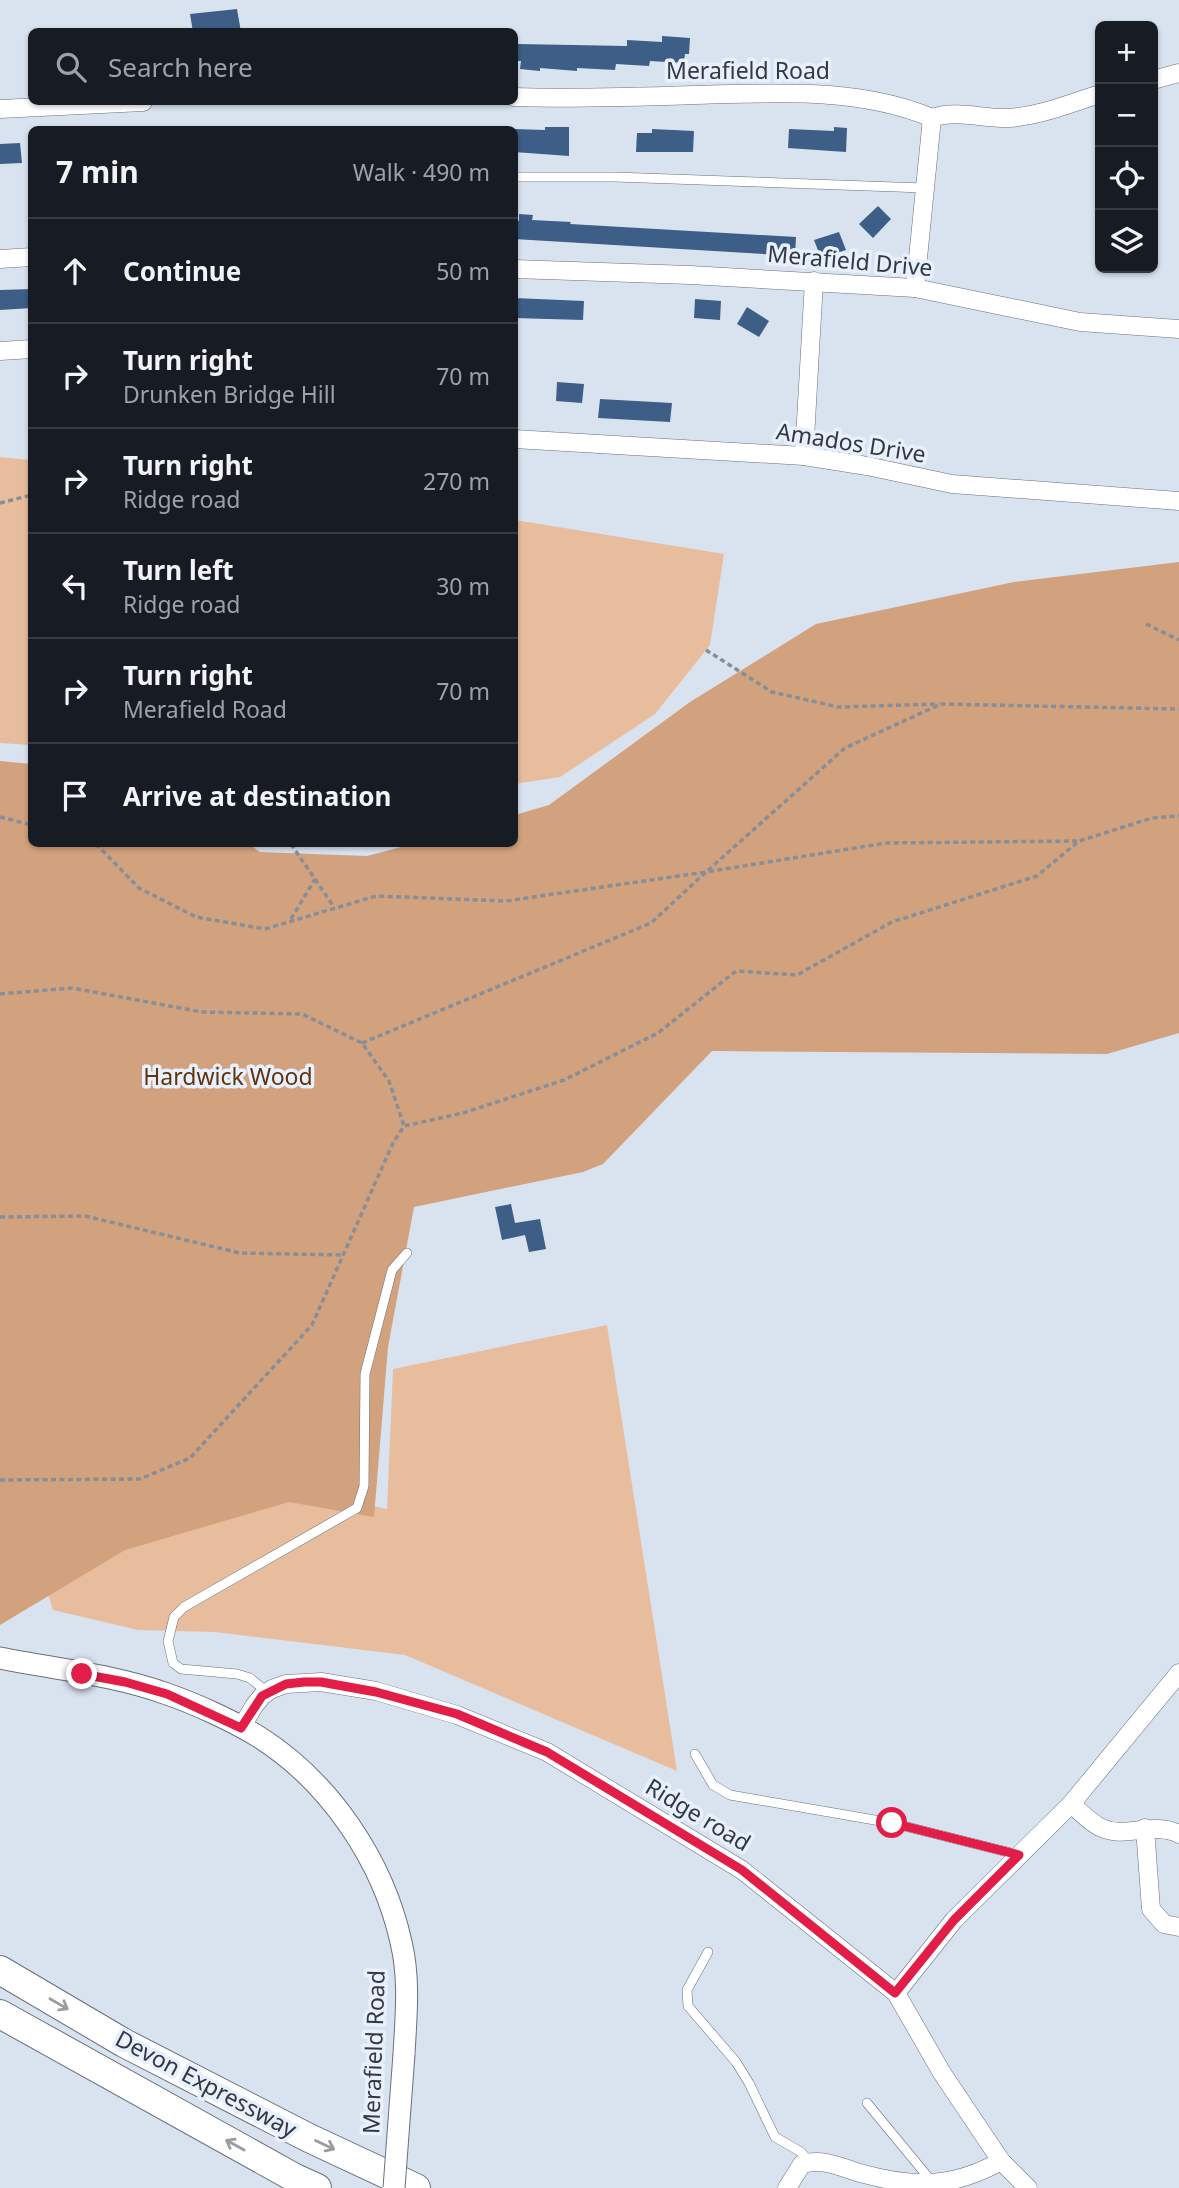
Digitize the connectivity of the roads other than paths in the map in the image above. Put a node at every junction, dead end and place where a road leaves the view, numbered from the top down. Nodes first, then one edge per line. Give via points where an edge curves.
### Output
1 (1179, 74) edge
2 (1158, 79) edge
3 (1095, 95) edge
4 (518, 97) edge
5 (82, 105) edge
6 (0, 109) edge
7 (932, 118) junction
8 (518, 177) edge
9 (924, 188) junction
10 (28, 257) edge
11 (0, 258) edge
12 (518, 269) edge
13 (814, 281) junction
14 (915, 288) junction
15 (1179, 329) edge
16 (28, 349) edge
17 (0, 351) edge
18 (518, 439) edge
19 (804, 456) junction
20 (1179, 501) edge
21 (407, 1253) dead end
22 (0, 1658) edge
23 (1179, 1673) edge
24 (267, 1692) junction
25 (241, 1728) junction
26 (695, 1754) dead end
27 (1071, 1804) junction
28 (1145, 1828) junction
29 (1179, 1834) edge
30 (1019, 1855) junction
31 (1179, 1927) edge
32 (708, 1952) dead end
33 (0, 1970) edge
34 (895, 1993) junction
35 (0, 2014) edge
36 (867, 2102) dead end
37 (1001, 2161) junction
38 (810, 2162) junction
39 (936, 2187) edge
40 (317, 2188) edge
41 (394, 2188) edge
42 (416, 2188) edge
43 (788, 2188) edge
44 (1028, 2188) edge

1 - 2 street
3 - 7 street, Merafield Road via 1008,118 945,114
4 - 7 street, Merafield Road via 790,92 857,98
5 - 6 street
7 - 9 street
8 - 9 lane
9 - 14 street
10 - 11 street
12 - 13 street, Merafield Drive
13 - 14 street, Merafield Drive
13 - 19 street
14 - 15 street, Merafield Drive via 1080,322
16 - 17 street
18 - 19 street, Amados Drive
19 - 20 street, Amados Drive via 952,484
21 - 24 lane via 392,1270 365,1374 364,1486 356,1508 174,1617 168,1641 173,1663 181,1669 250,1678
22 - 25 street, Merafield Road via 167,1694
23 - 27 street
24 - 25 street
24 - 34 street, Ridge road via 304,1682 376,1692 457,1714 547,1752 742,1870
25 - 41 street, Merafield Road, bridge via 292,1762 347,1822 373,1865 391,1908 407,1976
26 - 30 lane via 713,1785 730,1796 892,1823
27 - 28 street via 1102,1829
27 - 30 street
28 - 29 street via 1167,1828
28 - 31 street via 1151,1909 1164,1924
30 - 34 street via 954,1920
32 - 38 lane via 687,1990 688,2006 736,2062 775,2137
33 -> 42 highway, Devon Expressway via 124,2043
34 - 37 street, Ridge road
40 -> 35 highway, Devon Expressway
36 - 39 lane
37 - 39 street via 966,2181
37 - 44 street, Ridge road
38 - 39 street via 830,2163 882,2181
38 - 43 street via 802,2164

